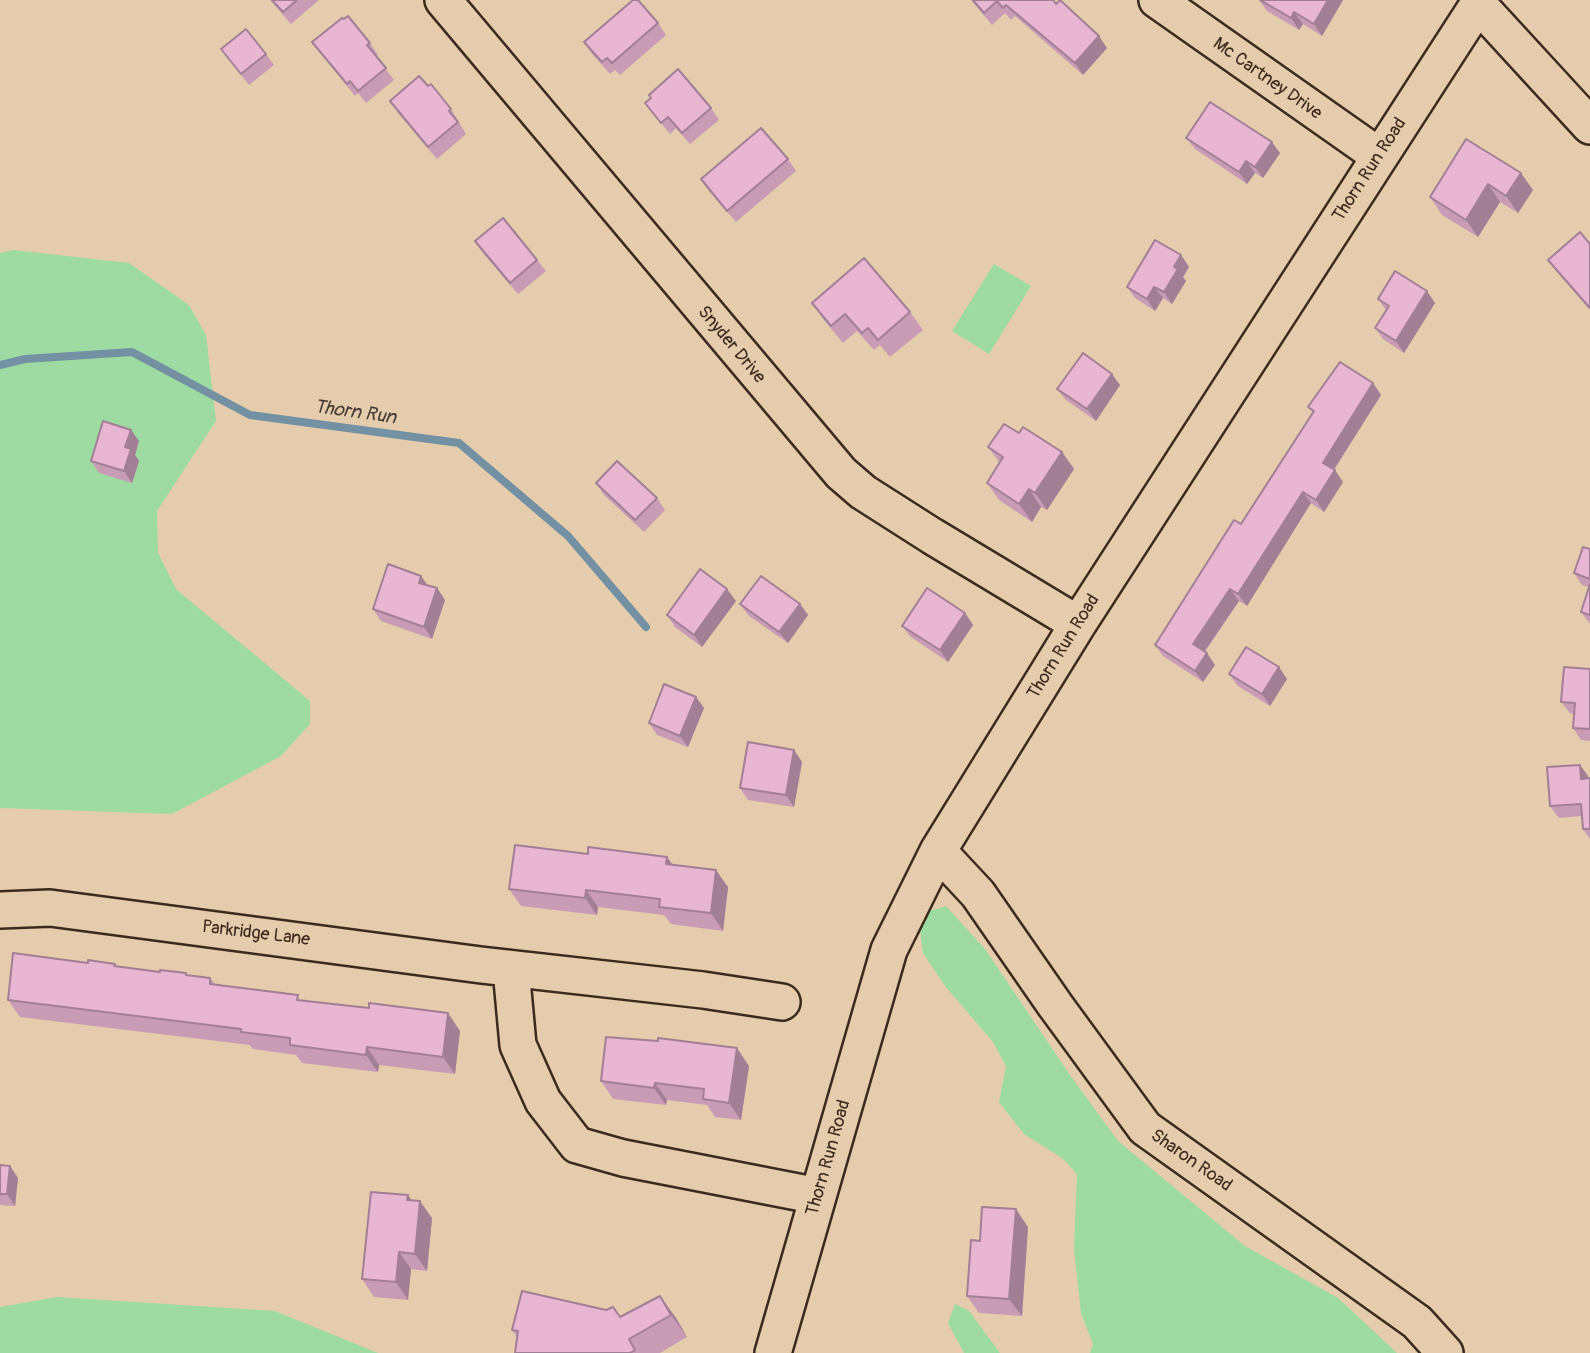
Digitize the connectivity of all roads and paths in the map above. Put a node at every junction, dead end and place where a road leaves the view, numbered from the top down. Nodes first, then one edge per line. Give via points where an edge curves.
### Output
1 (443, 0) edge
2 (1157, 0) edge
3 (1480, 2) edge
4 (1590, 126) edge
5 (1379, 156) junction
6 (1078, 624) junction
7 (938, 851) junction
8 (0, 910) edge
9 (511, 968) junction
10 (782, 1002) dead end
11 (818, 1196) junction
12 (773, 1353) edge
13 (1445, 1353) edge

1 - 6 street, Snyder Drive via 841,473 932,537
2 - 5 street, Mc Cartney Drive
3 - 4 street
3 - 5 street, Thorn Run Road
5 - 6 street, Thorn Run Road
6 - 7 street, Thorn Run Road
7 - 11 street, Thorn Run Road via 889,950
7 - 13 street, Sharon Road via 978,894 1145,1128 1417,1322
8 - 9 street, Parkridge Lane via 51,908
9 - 10 street, Parkridge Lane
9 - 11 street via 518,1045 543,1101 577,1145
11 - 12 street, Thorn Run Road

